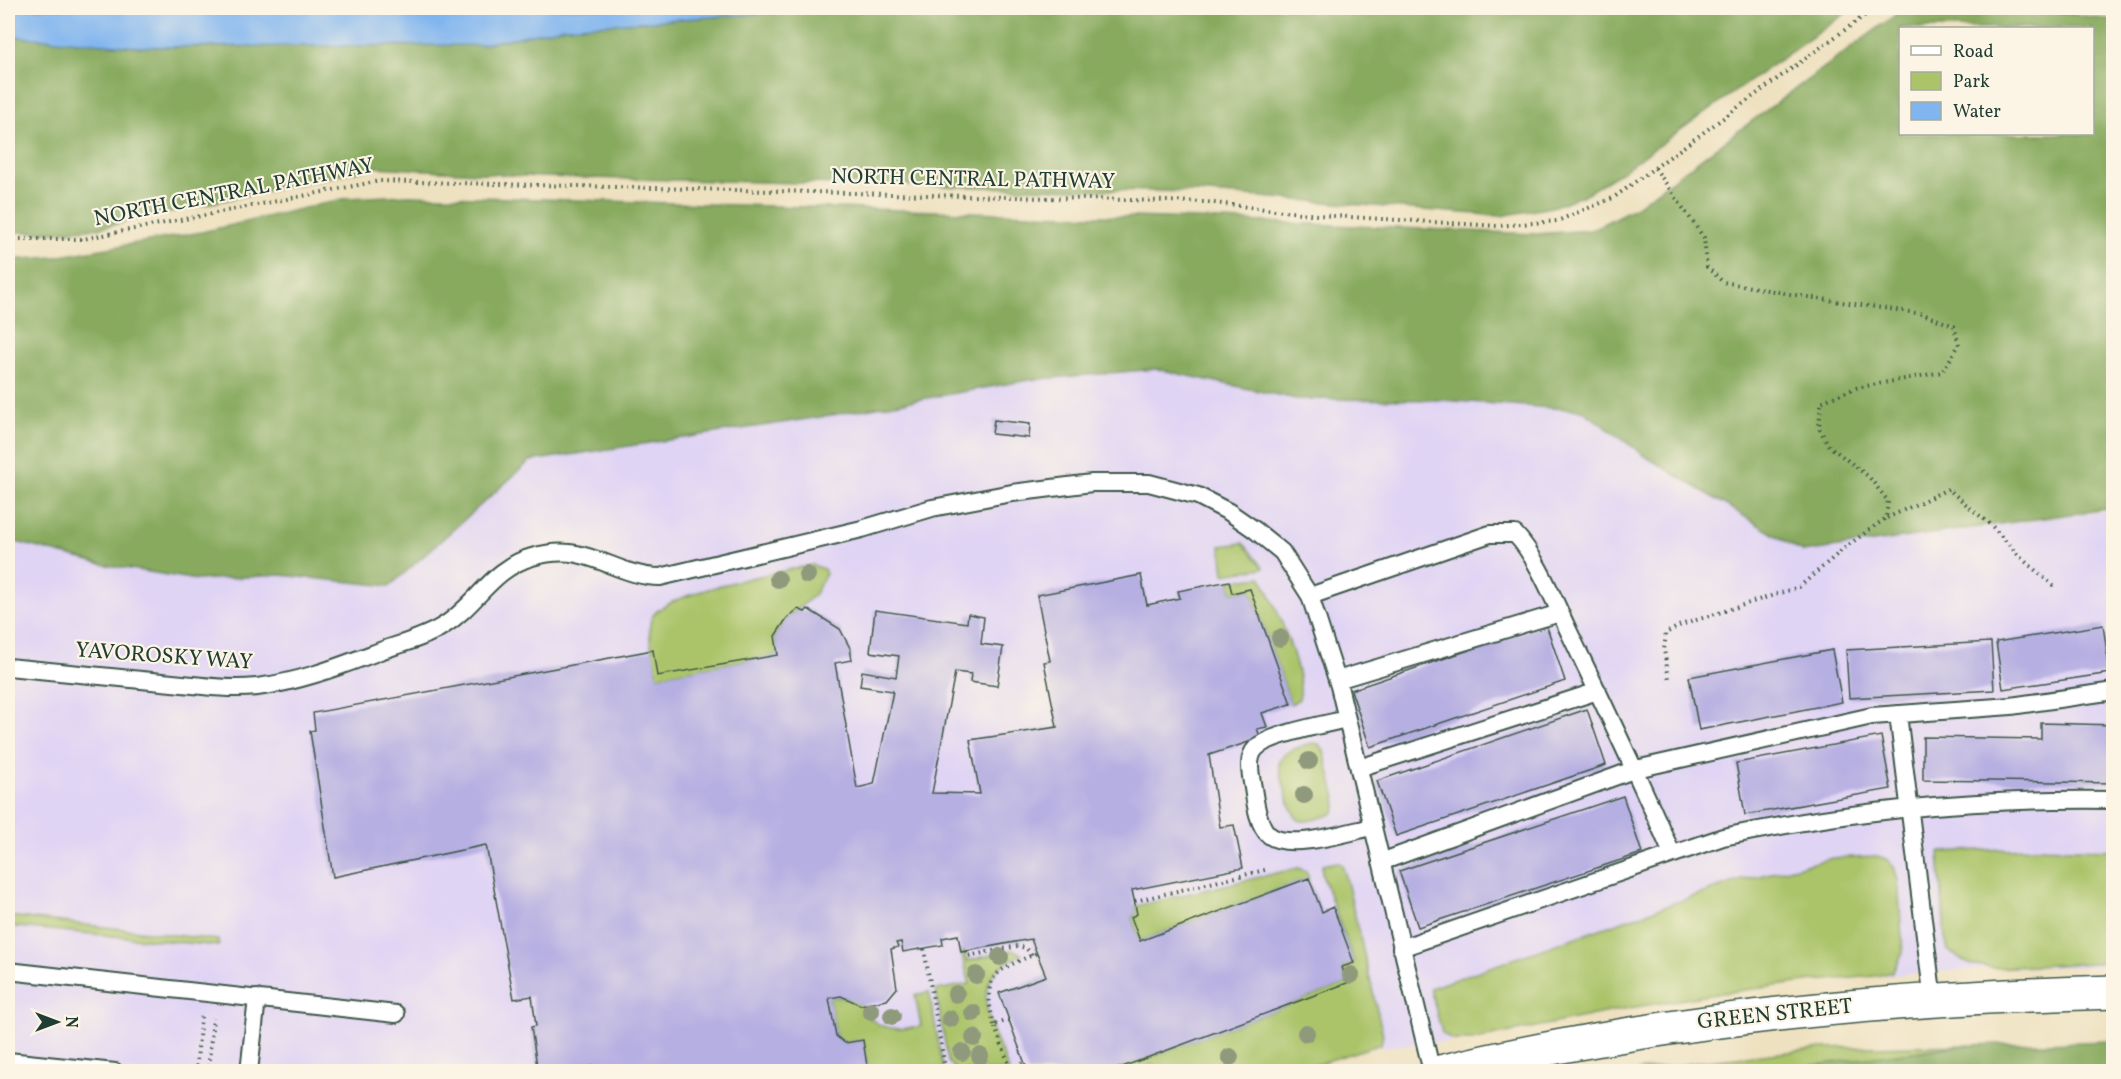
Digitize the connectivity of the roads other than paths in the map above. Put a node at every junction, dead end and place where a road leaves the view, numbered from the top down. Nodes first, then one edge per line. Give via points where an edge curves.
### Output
1 (1310, 596) junction
2 (1560, 613) junction
3 (8, 667) edge
4 (1337, 680) junction
5 (1598, 692) junction
6 (2114, 692) edge
7 (1898, 714) junction
8 (1347, 718) junction
9 (1359, 768) junction
10 (1636, 769) junction
11 (2114, 801) edge
12 (1910, 809) junction
13 (1372, 827) junction
14 (1672, 854) junction
15 (1381, 862) junction
16 (1401, 948) junction
17 (8, 971) edge
18 (2114, 992) edge
19 (257, 998) junction
20 (1933, 1001) junction
21 (396, 1014) dead end
22 (8, 1061) edge
23 (115, 1071) edge
24 (249, 1071) edge
25 (1432, 1071) edge
26 (1440, 1071) edge

1 - 2 lane via 1501,533 1515,534 1521,540
1 - 3 lane, YAVOROSKY WAY via 1282,552 1229,512 1198,496 1149,483 1092,483 943,506 674,575 645,577 578,554 531,558 507,567 442,626 316,674 257,687 203,686
1 - 4 lane, YAVOROSKY WAY
2 - 4 lane
2 - 5 lane
4 - 8 lane, YAVOROSKY WAY
5 - 9 lane
5 - 10 lane
6 - 7 lane via 2011,706
7 - 10 lane via 1872,716
7 - 12 lane
8 - 9 lane, YAVOROSKY WAY
8 - 13 lane via 1279,736 1257,747 1250,769 1254,792 1262,825 1270,835 1286,842
9 - 13 lane, YAVOROSKY WAY
10 - 14 lane
10 - 15 lane
11 - 12 lane via 2015,801
12 - 14 lane via 1772,826
12 - 20 lane
13 - 15 lane, YAVOROSKY WAY
14 - 16 lane
15 - 16 lane, YAVOROSKY WAY
16 - 25 lane, YAVOROSKY WAY
17 - 19 lane
18 - 20 street, GREEN STREET
19 - 21 lane
19 - 24 lane
20 - 26 street, GREEN STREET via 1690,1024
22 - 23 lane

